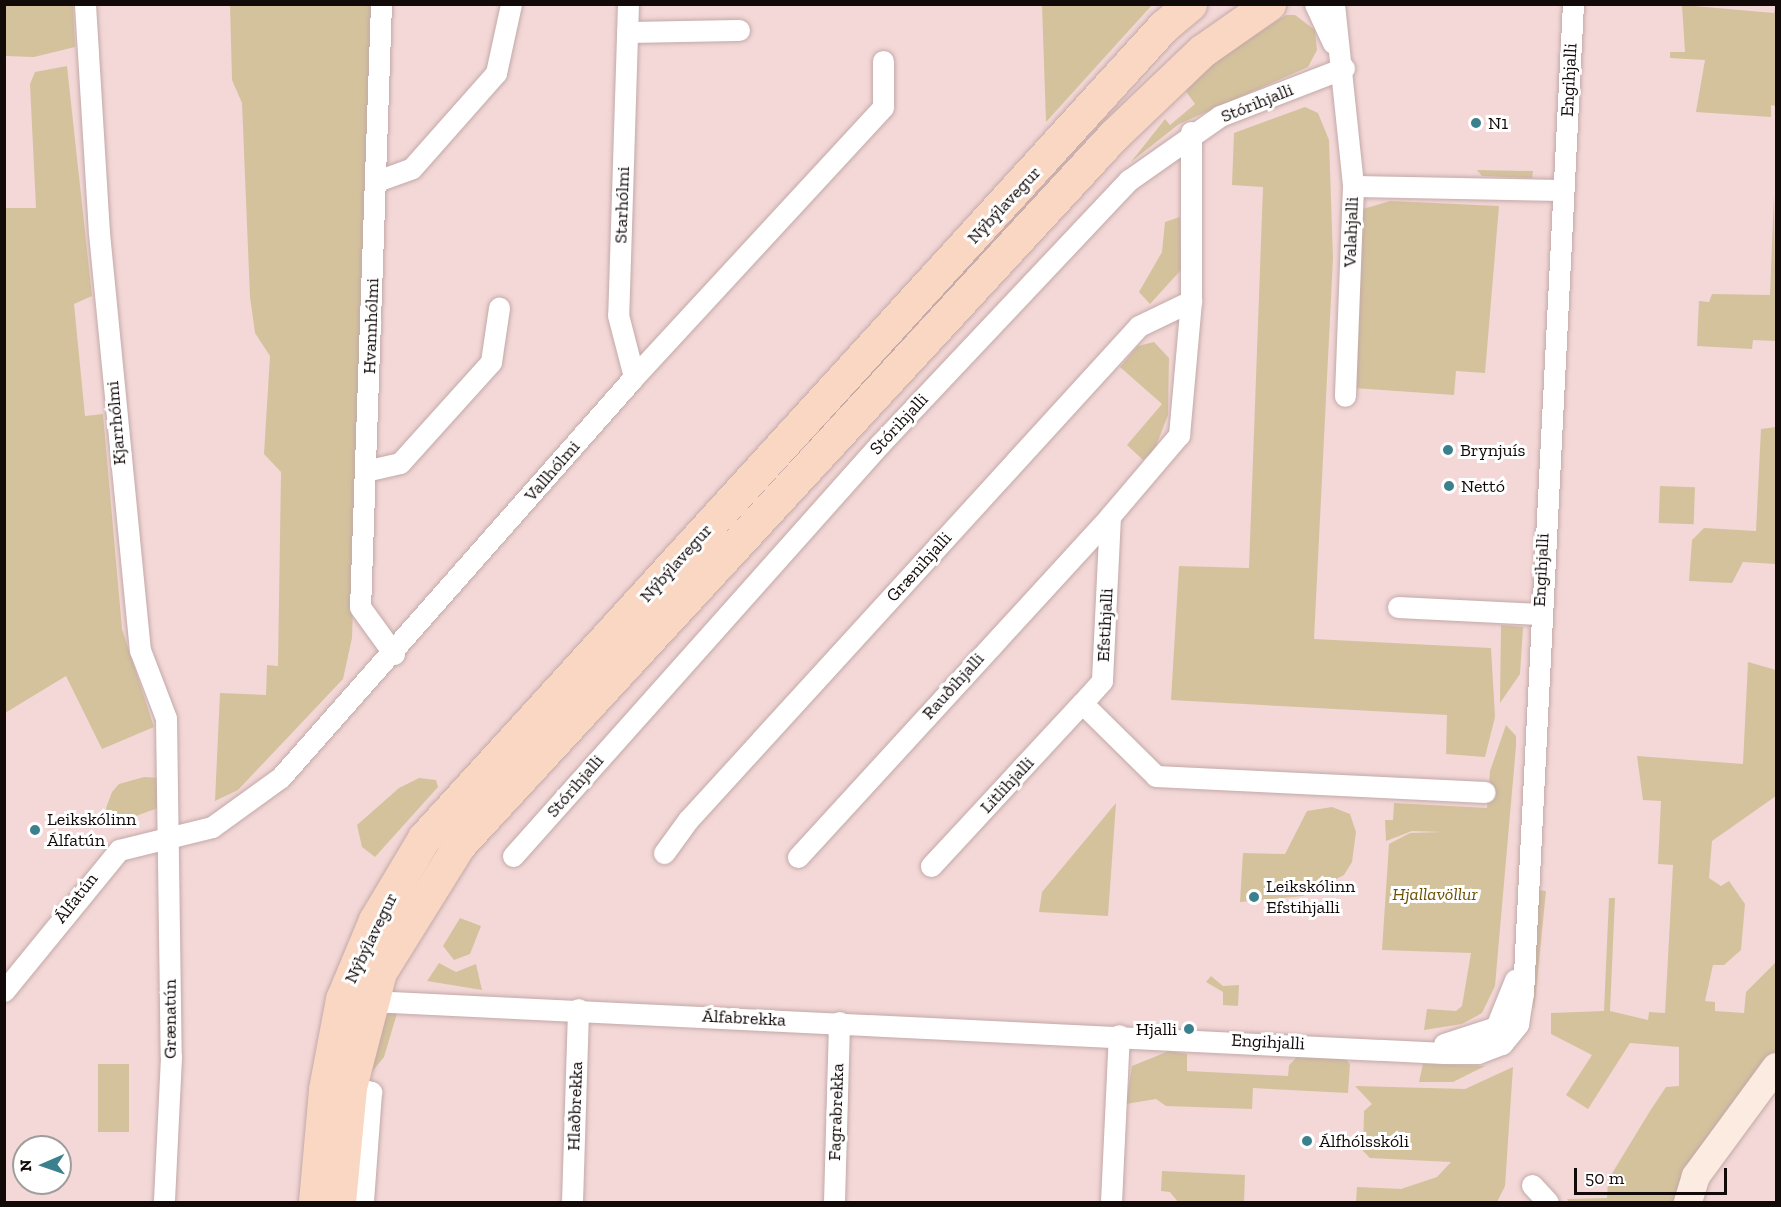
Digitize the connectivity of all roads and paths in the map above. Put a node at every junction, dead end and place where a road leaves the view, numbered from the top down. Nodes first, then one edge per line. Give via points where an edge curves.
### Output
1 (85, 4) edge
2 (381, 4) edge
3 (511, 4) edge
4 (628, 4) edge
5 (1269, 4) edge
6 (1315, 4) edge
7 (1334, 4) edge
8 (1349, 4) edge
9 (1573, 4) edge
10 (1184, 6) edge
11 (738, 30) dead end
12 (627, 32) junction
13 (883, 61) dead end
14 (1344, 68) junction
15 (1191, 132) junction
16 (377, 181) junction
17 (1353, 186) junction
18 (1562, 190) junction
19 (1191, 301) junction
20 (499, 308) dead end
21 (634, 377) junction
22 (1346, 396) dead end
23 (365, 471) junction
24 (1110, 516) junction
25 (1398, 607) dead end
26 (1539, 614) junction
27 (393, 654) junction
28 (1082, 704) junction
29 (1485, 792) dead end
30 (169, 836) junction
31 (664, 853) dead end
32 (513, 856) dead end
33 (798, 857) dead end
34 (931, 866) dead end
35 (4, 991) edge
36 (370, 1001) junction
37 (578, 1009) junction
38 (839, 1022) junction
39 (1119, 1035) junction
40 (1776, 1067) edge
41 (350, 1087) junction
42 (1532, 1185) dead end
43 (164, 1203) edge
44 (315, 1203) edge
45 (339, 1203) edge
46 (363, 1203) edge
47 (572, 1203) edge
48 (834, 1203) edge
49 (1111, 1203) edge
50 (1548, 1203) edge
51 (1688, 1203) edge

1 - 30 street, Kjarrhólmi via 125,509 140,650 166,718
2 - 16 street, Hvannhólmi
3 - 16 street via 496,73 412,168
4 - 12 street, Starhólmi
5 - 36 main road, Nýbýlavegur via 1202,51 1114,135 471,830 380,972
6 - 14 street, Valahjalli
7 - 14 street, Valahjalli
8 - 14 street
9 - 18 street, Engihjalli
10 - 44 main road, Nýbýlavegur via 424,838 375,920 342,999 325,1089
11 - 12 street
12 - 21 street, Starhólmi via 618,315
13 - 21 street, Vallhólmi via 883,107
14 - 15 street, Stórihjalli
14 - 17 street, Valahjalli
15 - 19 street
15 - 32 street, Stórihjalli via 1129,180 880,444
16 - 23 street, Hvannhólmi
17 - 18 street
17 - 22 street, Valahjalli
18 - 26 street, Engihjalli
19 - 24 street via 1179,435
19 - 31 street, Grænihjalli via 1139,326 688,820
20 - 23 street via 491,362 400,463
21 - 27 street, Vallhólmi
23 - 27 street, Hvannhólmi via 360,607
24 - 28 street, Efstihjalli via 1102,681
24 - 33 street, Rauðihjalli
25 - 26 street
26 - 39 street, Engihjalli via 1521,1011 1512,1035 1478,1053
27 - 30 street, Vallhólmi via 281,777 212,827
28 - 29 street via 1156,776
28 - 34 street, Litlihjalli
30 - 35 street, Álfatún via 132,843 109,858
30 - 43 street, Grænatún via 171,1057
36 - 37 street, Álfabrekka
36 - 41 main road, Nýbýlavegur
37 - 38 street, Álfabrekka
37 - 47 street, Hlaðbrekka
38 - 39 street, Álfabrekka
38 - 48 street, Fagrabrekka
39 - 49 street
40 - 51 street via 1696,1176
41 - 45 main road, Nýbýlavegur
41 - 46 street via 371,1092
42 - 50 street

